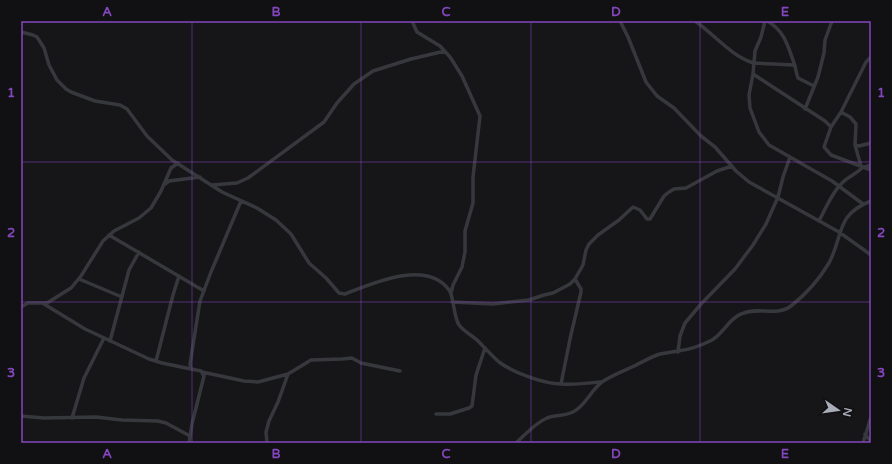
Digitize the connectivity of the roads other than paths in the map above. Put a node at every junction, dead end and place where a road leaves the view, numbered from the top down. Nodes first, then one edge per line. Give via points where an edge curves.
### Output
1 (412, 21) edge
2 (620, 21) edge
3 (695, 21) edge
4 (766, 21) edge
5 (832, 21) edge
6 (21, 32) edge
7 (445, 51) junction
8 (871, 57) edge
9 (753, 64) junction
10 (794, 65) junction
11 (753, 74) junction
12 (814, 86) junction
13 (805, 109) junction
14 (841, 112) junction
15 (831, 127) junction
16 (871, 143) edge
17 (855, 145) junction
18 (790, 157) junction
19 (172, 160) junction
20 (178, 163) junction
21 (871, 165) edge
22 (172, 166) junction
23 (732, 166) junction
24 (863, 167) junction
25 (871, 170) edge
26 (200, 177) junction
27 (211, 184) junction
28 (164, 185) junction
29 (839, 186) junction
30 (778, 197) junction
31 (241, 200) junction
32 (871, 201) edge
33 (863, 204) junction
34 (819, 221) junction
35 (839, 232) junction
36 (109, 235) junction
37 (139, 252) junction
38 (871, 255) edge
39 (179, 276) junction
40 (79, 279) junction
41 (575, 279) junction
42 (454, 285) junction
43 (446, 286) junction
44 (204, 291) junction
45 (451, 293) junction
46 (122, 297) junction
47 (452, 302) junction
48 (44, 303) junction
49 (21, 307) edge
50 (98, 335) junction
51 (104, 338) junction
52 (110, 341) junction
53 (100, 346) junction
54 (485, 348) junction
55 (678, 352) junction
56 (156, 361) junction
57 (191, 369) junction
58 (201, 371) junction
59 (400, 371) dead end
60 (288, 374) junction
61 (602, 382) junction
62 (561, 384) junction
63 (436, 414) dead end
64 (21, 416) edge
65 (871, 417) edge
66 (72, 418) junction
67 (865, 434) junction
68 (190, 436) junction
69 (871, 442) edge
70 (189, 443) edge
71 (267, 443) edge
72 (516, 443) edge
73 (863, 443) edge

1 - 7 street via 417,32
2 - 23 street via 646,82 652,90 674,108
3 - 9 street via 728,49
4 - 9 street
4 - 10 street via 780,31
5 - 12 street
6 - 19 street via 33,35 41,42 52,72 61,86 94,101 120,105 128,109 147,136
7 - 27 street via 373,71 354,84 324,122 248,178 236,183
7 - 42 street via 462,76 480,116 473,177 473,203 465,231 466,252
8 - 14 street
9 - 10 street
9 - 11 street
10 - 12 street via 798,78
11 - 13 street
11 - 18 street via 749,87 749,102 759,132 769,145
12 - 13 street
13 - 15 street
14 - 15 street
14 - 17 street via 856,124
15 - 24 street via 824,143 825,149 831,155
16 - 17 street
17 - 24 street
18 - 29 street
18 - 30 street
19 - 20 street
19 - 22 street
20 - 22 street
20 - 26 street
21 - 24 street
22 - 28 street
23 - 30 street via 749,182
23 - 41 street via 686,188 669,192 650,219 637,208 630,209 589,244 583,266
24 - 25 street
24 - 29 street
26 - 27 street
26 - 28 street
27 - 31 street
28 - 36 street via 158,198 145,214
29 - 33 street
29 - 34 street
30 - 34 street
30 - 55 street via 766,224 743,259 685,323
31 - 43 street via 270,215 281,224 291,234 309,263 339,293 345,294 379,280 415,275 431,276
31 - 44 street
32 - 33 street
33 - 35 street via 856,207 847,217
34 - 35 street
35 - 38 street
35 - 55 street via 829,263 811,286 786,310 743,313 734,318 716,338
36 - 37 street
36 - 40 street via 98,247
37 - 39 street
37 - 46 street via 129,270
39 - 44 street
39 - 56 street
40 - 46 street
40 - 48 street via 51,302
41 - 47 street via 554,293 529,300 487,304
41 - 62 street via 582,292
42 - 43 street
42 - 45 street
43 - 45 street
44 - 57 street via 200,301
45 - 47 street
46 - 52 street
47 - 54 street via 459,324
48 - 49 street via 28,303
48 - 50 street
50 - 51 street
50 - 53 street
51 - 52 street
51 - 53 street
52 - 56 street
53 - 66 street via 84,378
54 - 62 street via 499,362 517,372
54 - 63 street via 476,375 472,406 450,414
55 - 61 street via 660,354
56 - 57 street
57 - 58 street
58 - 60 street via 252,382
58 - 68 street via 204,379
59 - 60 street via 352,358 310,360
60 - 71 street via 269,421
61 - 62 street
61 - 72 street via 575,411 545,419
64 - 66 street
65 - 67 street
66 - 68 street via 158,421
67 - 69 street
67 - 73 street
68 - 70 street

